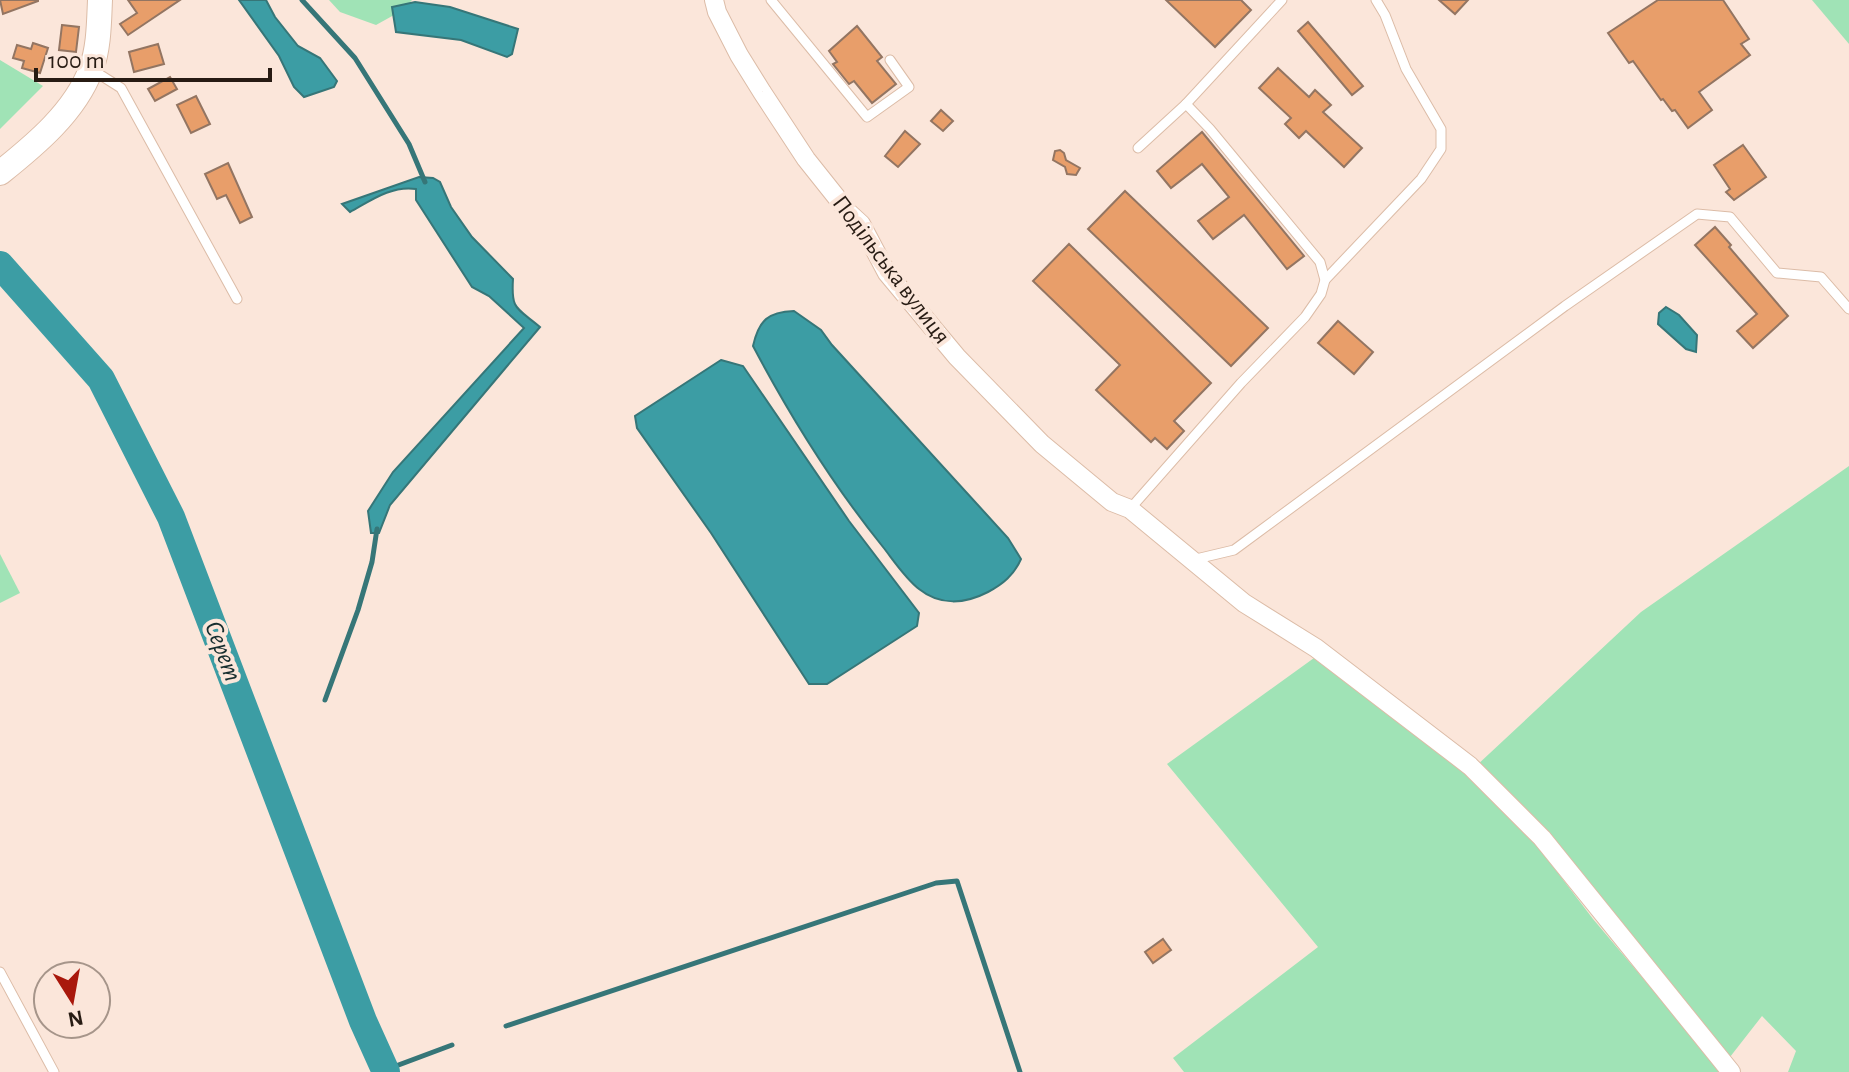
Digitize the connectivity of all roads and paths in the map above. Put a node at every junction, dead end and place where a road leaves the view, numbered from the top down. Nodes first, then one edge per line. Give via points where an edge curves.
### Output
1 (100, 0) edge
2 (714, 0) edge
3 (771, 0) edge
4 (1282, 0) edge
5 (1376, 0) edge
6 (890, 60) dead end
7 (91, 69) junction
8 (1186, 104) junction
9 (1138, 148) dead end
10 (1, 172) edge
11 (1325, 280) junction
12 (237, 299) dead end
13 (1849, 309) edge
14 (1130, 509) junction
15 (1191, 561) junction
16 (0, 972) edge
17 (54, 1072) edge
18 (1731, 1072) edge

1 - 7 street
2 - 14 street, Подільська вулиця via 762,92 806,159 861,224 887,273 957,357 1042,444 1112,502
3 - 6 lane via 867,117 909,87
4 - 8 lane
5 - 11 lane via 1406,69 1441,129 1441,149 1421,179
7 - 10 street via 70,106
7 - 12 lane via 121,88
8 - 9 lane
8 - 11 lane via 1320,262
11 - 14 lane via 1305,317
13 - 15 lane via 1821,277 1777,273 1730,217 1697,214 1234,550
14 - 15 street, Подільська вулиця
15 - 18 street, Подільська вулиця via 1470,766 1542,838
16 - 17 lane

